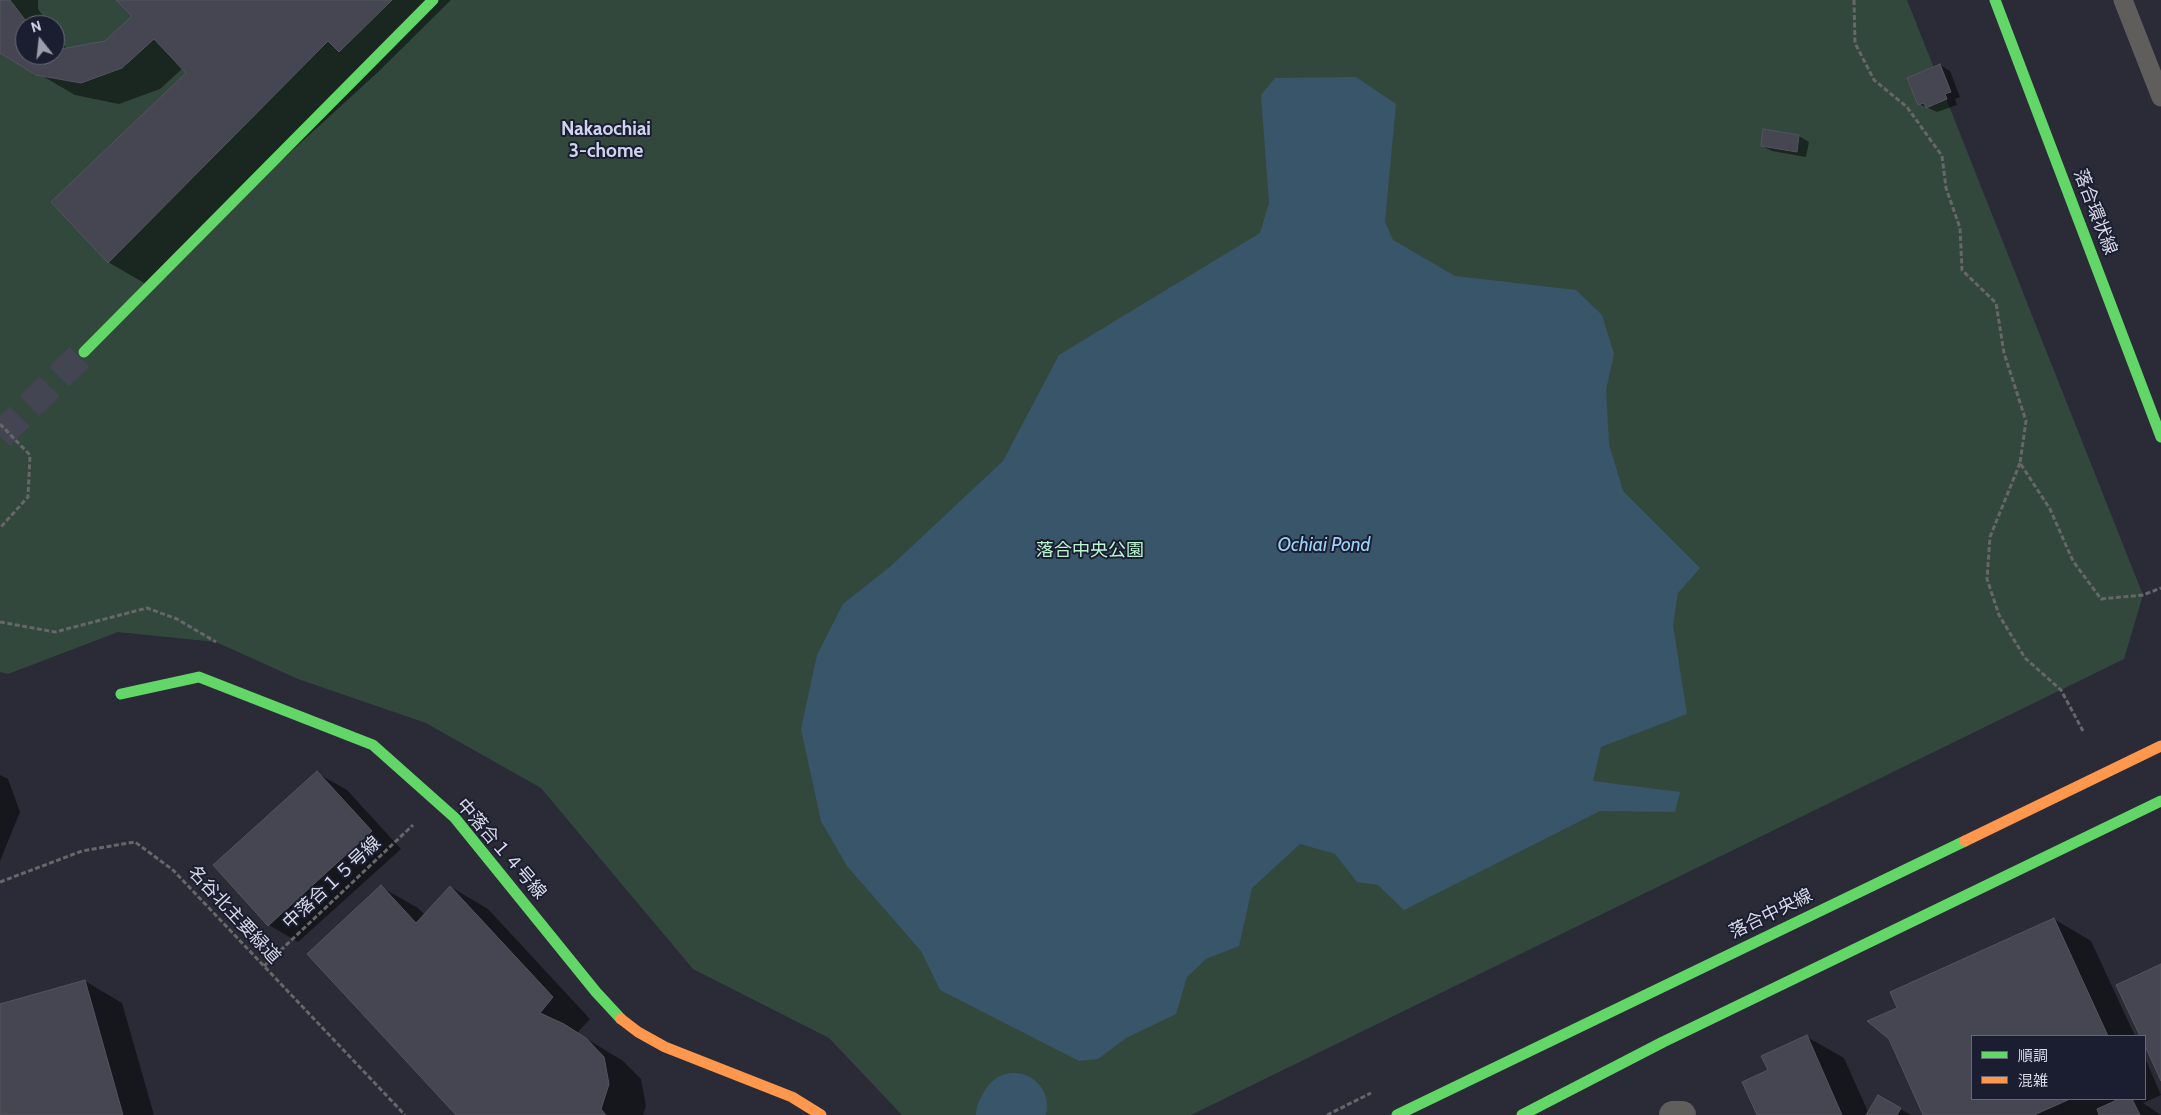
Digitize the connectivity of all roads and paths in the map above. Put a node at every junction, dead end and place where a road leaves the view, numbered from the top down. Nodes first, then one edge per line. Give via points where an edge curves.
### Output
1 (433, 0) edge
2 (1854, 0) edge
3 (1995, 0) edge
4 (2123, 0) edge
5 (2161, 98) edge
6 (84, 352) tunnel mouth
7 (0, 424) edge
8 (2161, 437) edge
9 (2020, 463) junction
10 (0, 528) edge
11 (2161, 588) edge
12 (0, 622) edge
13 (216, 642) dead end
14 (121, 694) dead end
15 (2083, 730) dead end
16 (2161, 746) edge
17 (2161, 801) edge
18 (419, 819) dead end
19 (0, 882) edge
20 (264, 966) junction
21 (405, 1115) edge
22 (821, 1115) edge
23 (1397, 1115) edge
24 (1522, 1115) edge
25 (1673, 1115) edge
26 (1682, 1115) edge

1 - 6 street
2 - 9 path via 1855,43 1874,80 1907,107 1942,156 1946,188 1960,228 1962,270 1996,303 2004,353 2026,421
3 - 8 street, 落合環状線
4 - 5 lane
7 - 10 path via 30,455 28,496
9 - 11 path via 2050,509 2074,560 2102,599 2142,595
9 - 15 path via 1990,536 1988,580 1999,615 2025,658 2061,690
12 - 13 path via 55,632 147,608 177,619
14 - 22 street, 中落合１４号線 via 199,677 373,745 455,818 618,1016 665,1047 792,1097
16 - 23 street, 落合中央線
17 - 24 street via 1663,1042
18 - 20 path, 中落合１５号線
19 - 20 path, 名谷北主要緑道 via 82,851 134,842 172,870
20 - 21 path, 名谷北主要緑道
25 - 26 street

